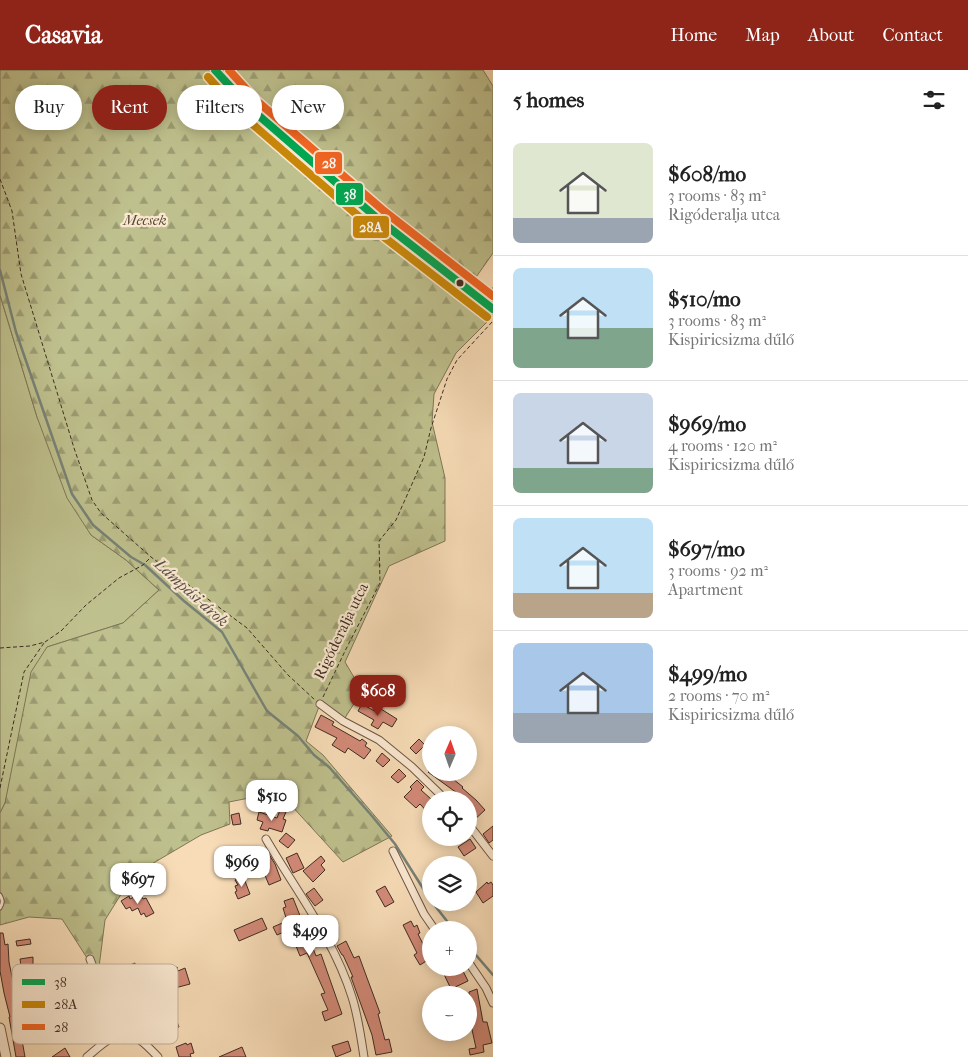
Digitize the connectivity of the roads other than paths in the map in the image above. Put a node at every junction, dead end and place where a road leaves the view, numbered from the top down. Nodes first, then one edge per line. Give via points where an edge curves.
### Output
1 (215, 70) edge
2 (493, 290) edge
3 (483, 302) junction
4 (493, 309) edge
5 (320, 704) road end
6 (437, 791) edge
7 (477, 835) edge
8 (266, 839) dead end
9 (393, 851) dead end
10 (493, 856) edge
11 (0, 895) edge
12 (0, 908) edge
13 (429, 921) edge
14 (90, 959) dead end
15 (92, 964) edge
16 (477, 975) edge
17 (493, 1003) edge
18 (0, 1028) edge
19 (105, 1044) edge
20 (144, 1044) edge
21 (6, 1057) edge
22 (87, 1057) edge
23 (158, 1057) edge
24 (364, 1057) edge

1 - 3 street via 250,108 370,212
2 - 3 lane via 486,292
3 - 4 street
5 - 6 street via 343,721 379,740
7 - 10 street
8 - 24 street via 318,922 338,964 356,1012
9 - 13 street
11 - 12 lane
14 - 15 street
16 - 17 street
18 - 21 street
19 - 22 street
20 - 23 street

